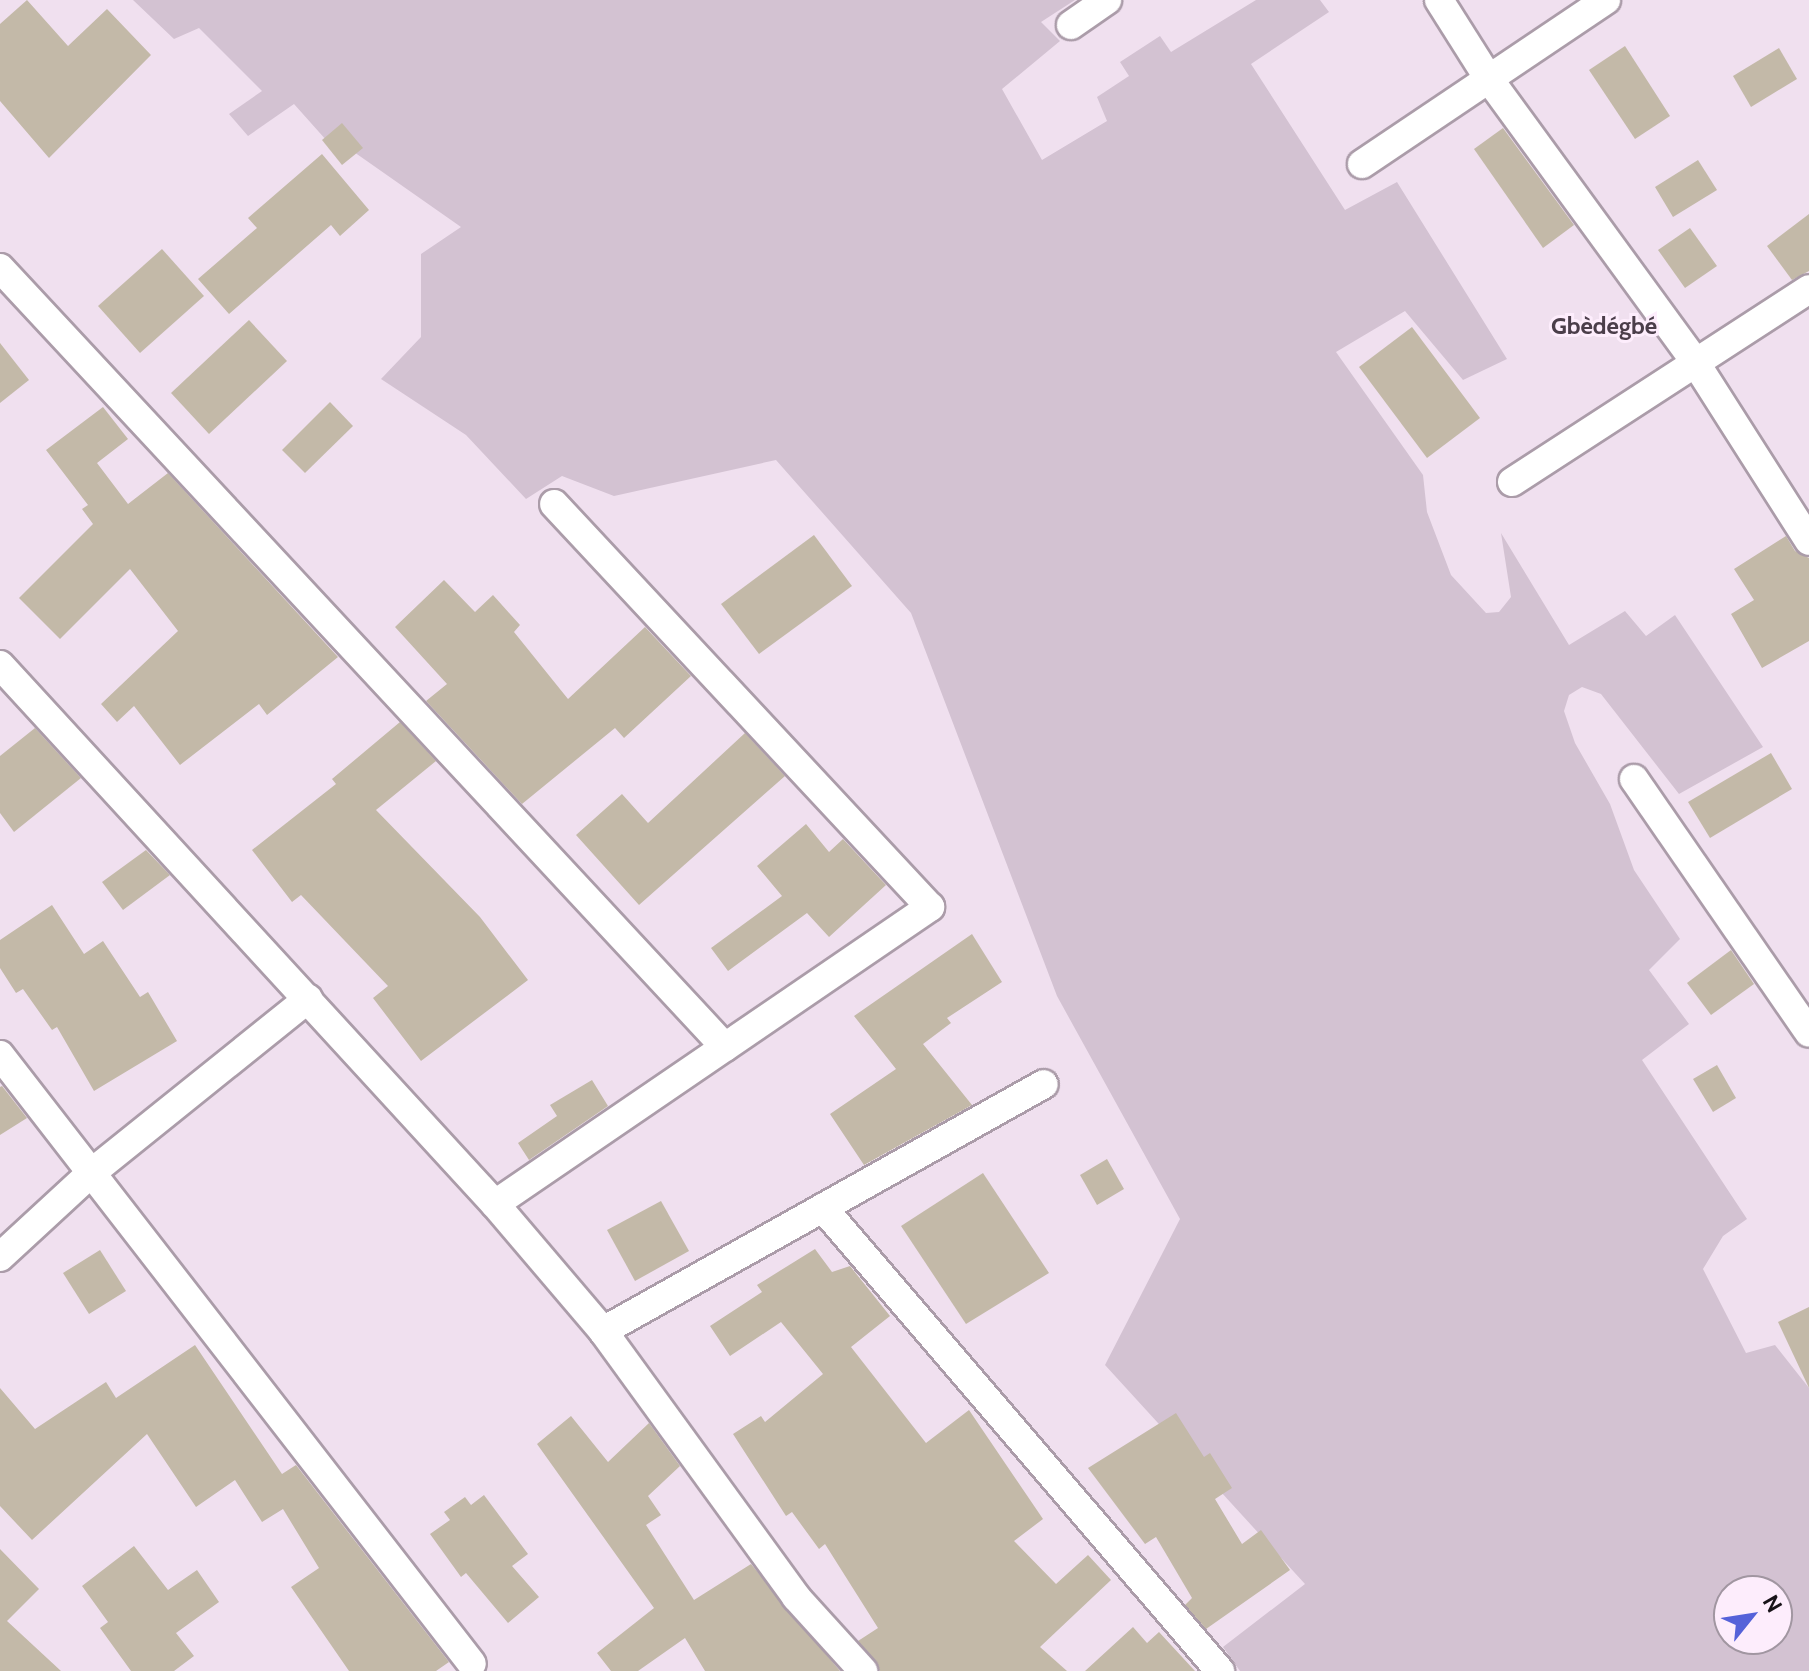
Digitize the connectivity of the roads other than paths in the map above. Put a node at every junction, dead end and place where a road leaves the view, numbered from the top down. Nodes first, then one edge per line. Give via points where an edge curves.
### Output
1 (1107, 0) edge
2 (1439, 0) edge
3 (1606, 0) edge
4 (1071, 25) dead end
5 (1489, 79) junction
6 (1362, 164) dead end
7 (0, 268) edge
8 (1809, 289) edge
9 (1695, 362) junction
10 (1512, 482) dead end
11 (554, 504) dead end
12 (1809, 541) edge
13 (0, 665) edge
14 (1634, 779) dead end
15 (308, 999) junction
16 (1809, 1033) edge
17 (725, 1047) junction
18 (0, 1055) edge
19 (1044, 1084) dead end
20 (90, 1174) junction
21 (495, 1204) junction
22 (823, 1208) junction
23 (0, 1257) edge
24 (603, 1331) junction
25 (472, 1664) dead end
26 (863, 1671) edge
27 (1220, 1671) edge

1 - 4 street
2 - 5 street
3 - 5 street
5 - 6 street
5 - 9 street
7 - 17 street
8 - 9 street
9 - 10 street
9 - 12 street
11 - 17 street via 930,907
13 - 15 street
14 - 16 street
15 - 20 street
15 - 21 street
17 - 21 street
18 - 20 street
19 - 22 street
20 - 23 street
20 - 25 street
21 - 24 street
22 - 24 street
22 - 27 street
24 - 26 street via 796,1597

